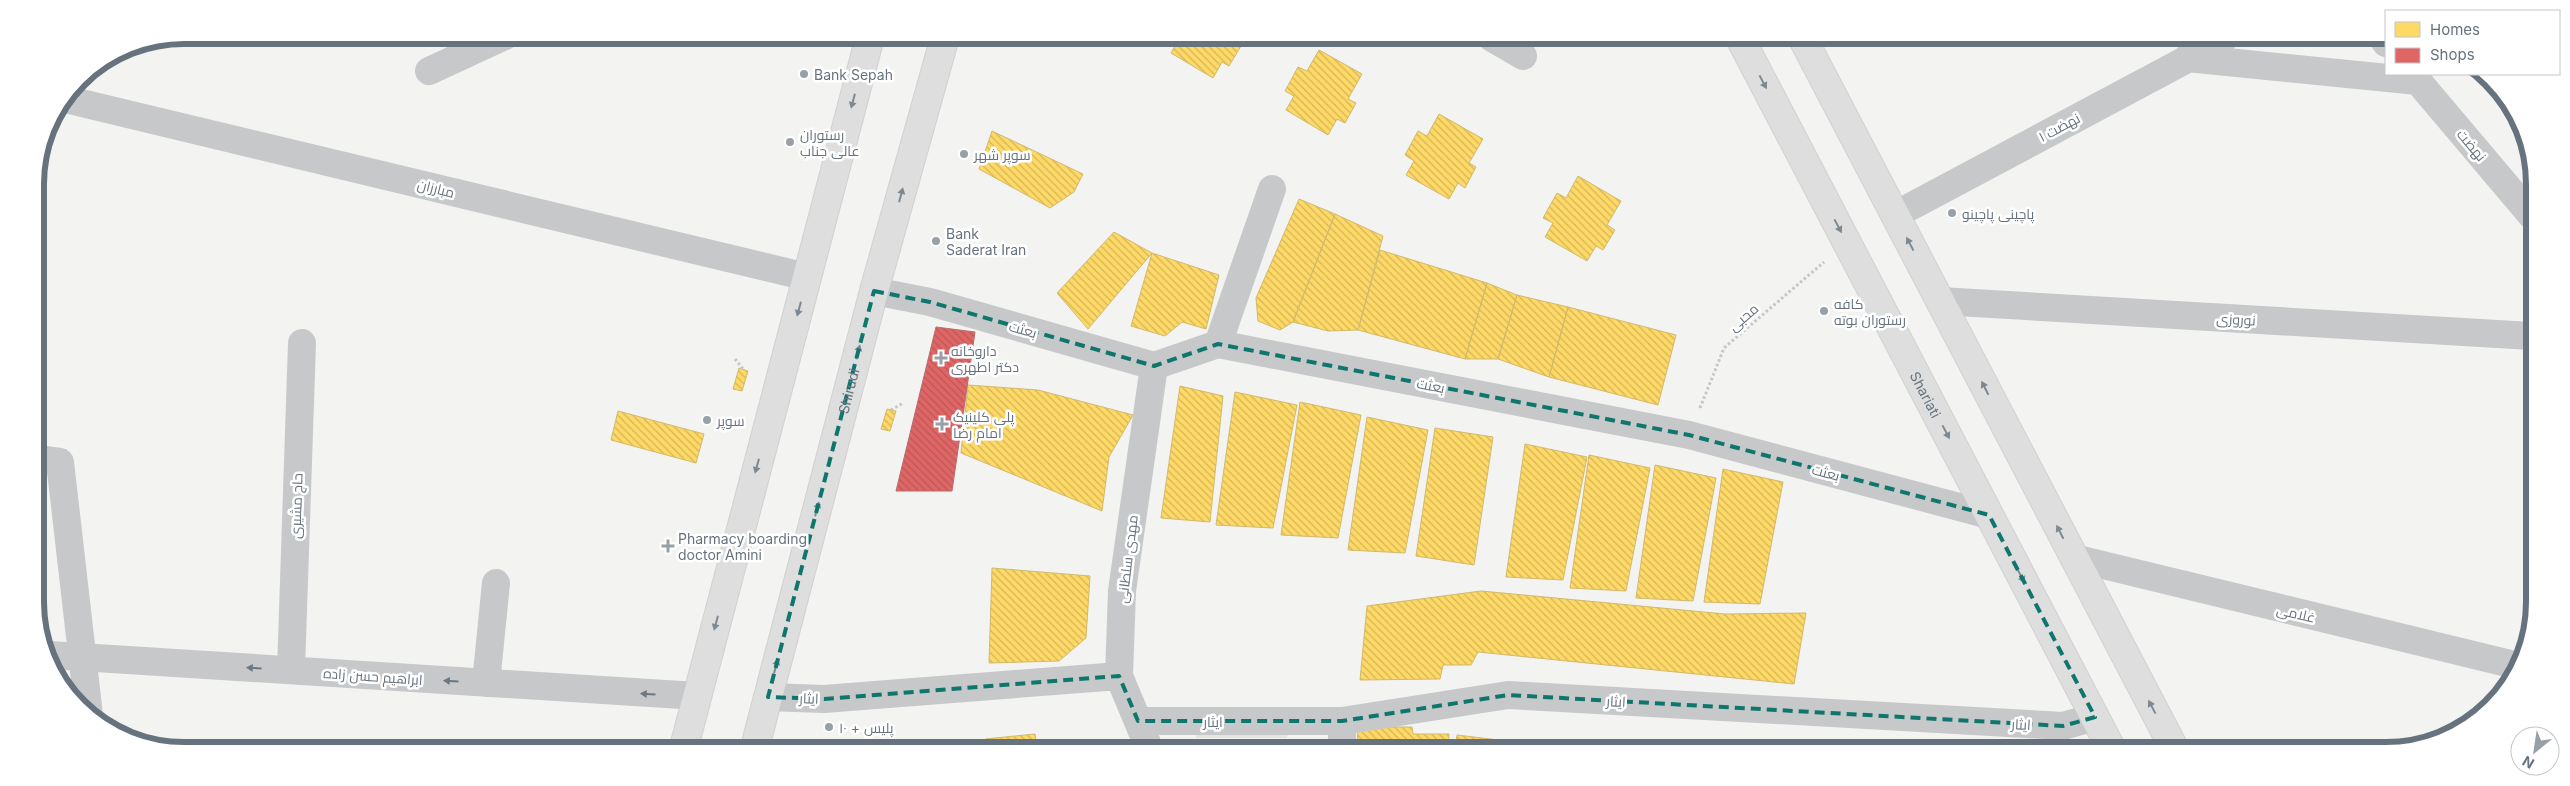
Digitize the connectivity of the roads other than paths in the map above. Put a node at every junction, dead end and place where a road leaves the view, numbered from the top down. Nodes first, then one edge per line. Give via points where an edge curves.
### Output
1 (487, 44) edge
2 (868, 44) edge
3 (942, 44) edge
4 (1502, 44) edge
5 (1743, 44) edge
6 (1806, 44) edge
7 (2215, 44) edge
8 (1522, 56) dead end
9 (2187, 58) junction
10 (429, 71) dead end
11 (2385, 74) edge
12 (2391, 75) edge
13 (2415, 77) edge
14 (71, 101) edge
15 (1272, 189) dead end
16 (2526, 209) edge
17 (1895, 215) junction
18 (807, 277) junction
19 (874, 291) junction
20 (1940, 301) junction
21 (2526, 336) edge
22 (302, 343) dead end
23 (1218, 344) junction
24 (1154, 366) junction
25 (49, 460) edge
26 (1989, 515) junction
27 (2074, 558) junction
28 (496, 583) dead end
29 (54, 655) edge
30 (83, 658) junction
31 (2512, 664) edge
32 (291, 670) junction
33 (1119, 676) junction
34 (486, 683) junction
35 (697, 696) junction
36 (768, 697) junction
37 (88, 705) edge
38 (2095, 717) junction
39 (1138, 721) junction
40 (1342, 721) junction
41 (685, 742) edge
42 (756, 742) edge
43 (1147, 742) edge
44 (1342, 742) edge
45 (2108, 742) edge
46 (2171, 742) edge

1 - 10 street
2 -> 18 main road
19 -> 3 main road, Shirudi
4 - 8 street
5 -> 26 main road, Shariati
6 - 17 main road
7 - 9 street, نهضت ۱
9 - 11 street
9 - 17 street, نهضت ۱
12 - 13 street
13 - 16 street, نهضت
14 - 18 street, مبارزان
15 - 23 street
20 -> 17 main road
18 -> 35 main road
19 - 24 street, بعثت via 930,302
36 -> 19 main road, Shirudi
20 - 21 street, نوروزی
27 -> 20 main road
22 - 32 street, حاج مشیری
23 - 24 street, بعثت
23 - 26 street, بعثت via 1689,435
24 - 33 street, مهدی سلطانی via 1122,591
25 - 30 street
26 -> 38 main road, Shariati
27 - 31 street, غلامی
46 -> 27 main road
28 - 34 street
29 - 30 street, ابراهیم حسن زاده
32 -> 30 street, ابراهیم حسن زاده
30 - 37 street
34 -> 32 street, ابراهیم حسن زاده
33 - 36 street, ایثار via 824,699
33 - 39 street, مهدی سلطانی
35 -> 34 street, ابراهیم حسن زاده
35 - 41 main road
36 - 42 main road, Shirudi
38 - 40 street, ایثار via 2062,726 1508,695
38 - 45 main road, Shariati
39 - 40 street, ایثار
39 - 43 street, مهدی سلطانی
40 - 44 street

